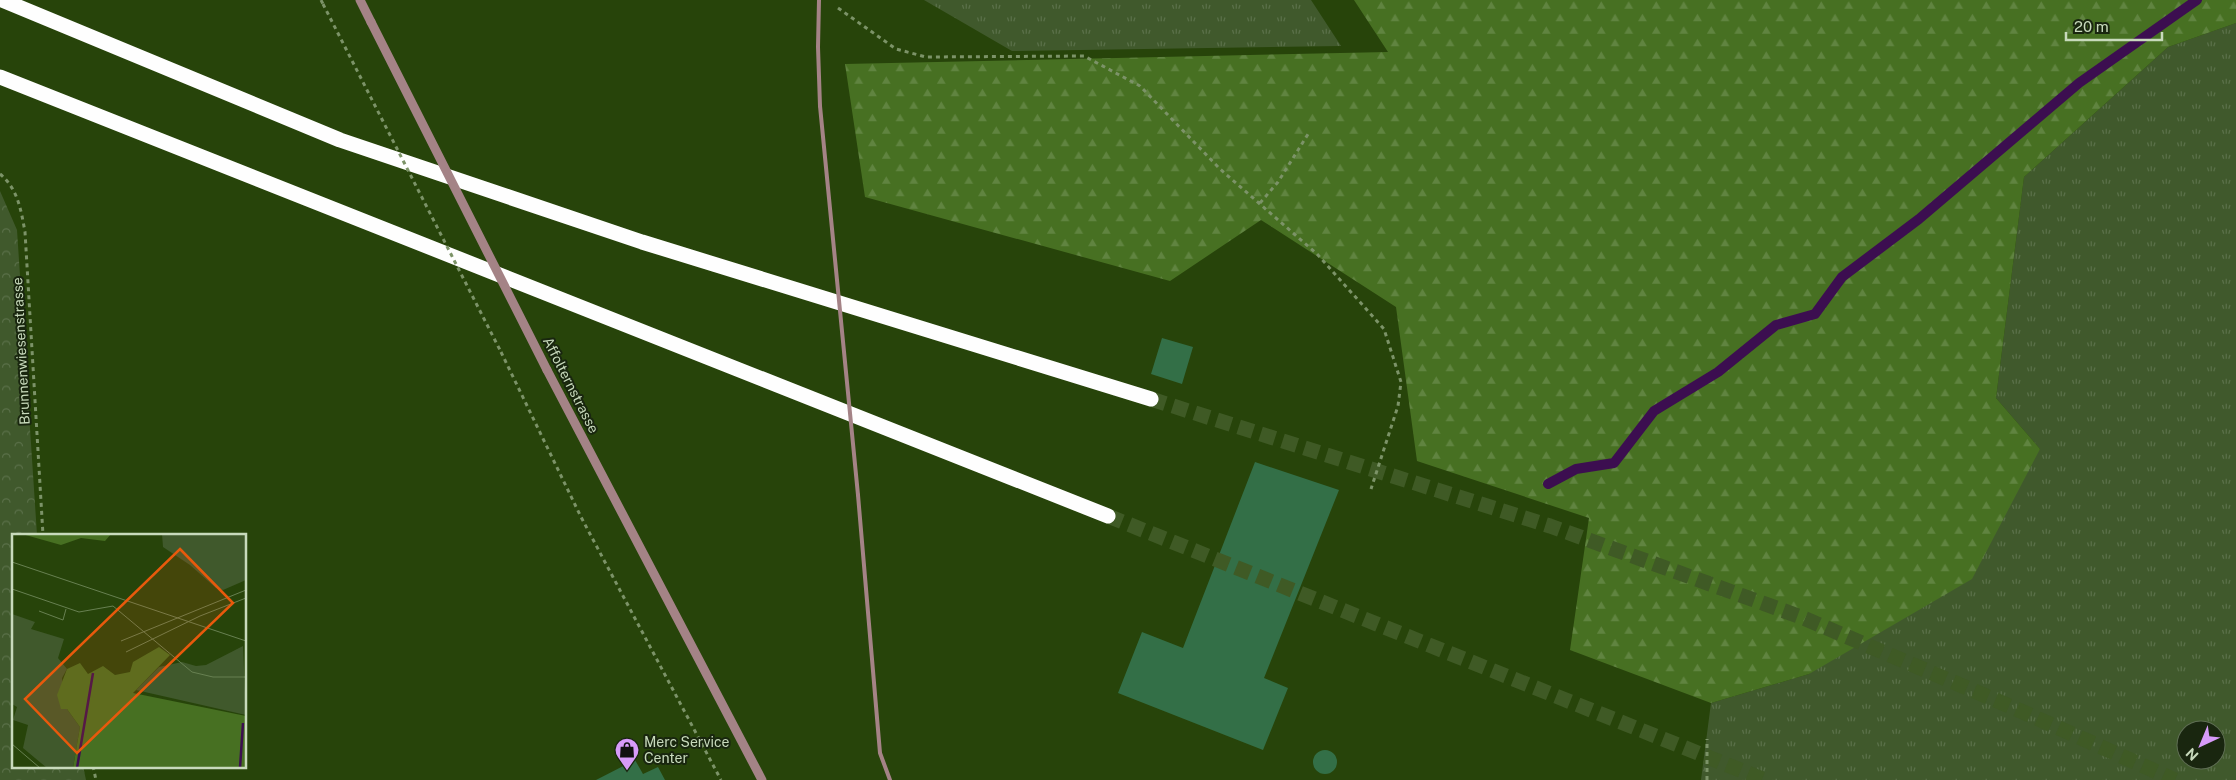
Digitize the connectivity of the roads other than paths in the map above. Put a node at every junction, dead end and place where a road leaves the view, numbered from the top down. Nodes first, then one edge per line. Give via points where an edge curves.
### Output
1 (2, 0) edge
2 (360, 0) edge
3 (819, 0) edge
4 (0, 77) edge
5 (1151, 399) tunnel mouth
6 (1108, 516) tunnel mouth
7 (762, 780) edge
8 (890, 780) edge

1 - 5 highway via 340,140 642,242
2 - 7 street, Affolternstrasse, bridge via 547,370
3 - 8 lane, bridge via 820,106 880,753
4 - 6 highway

